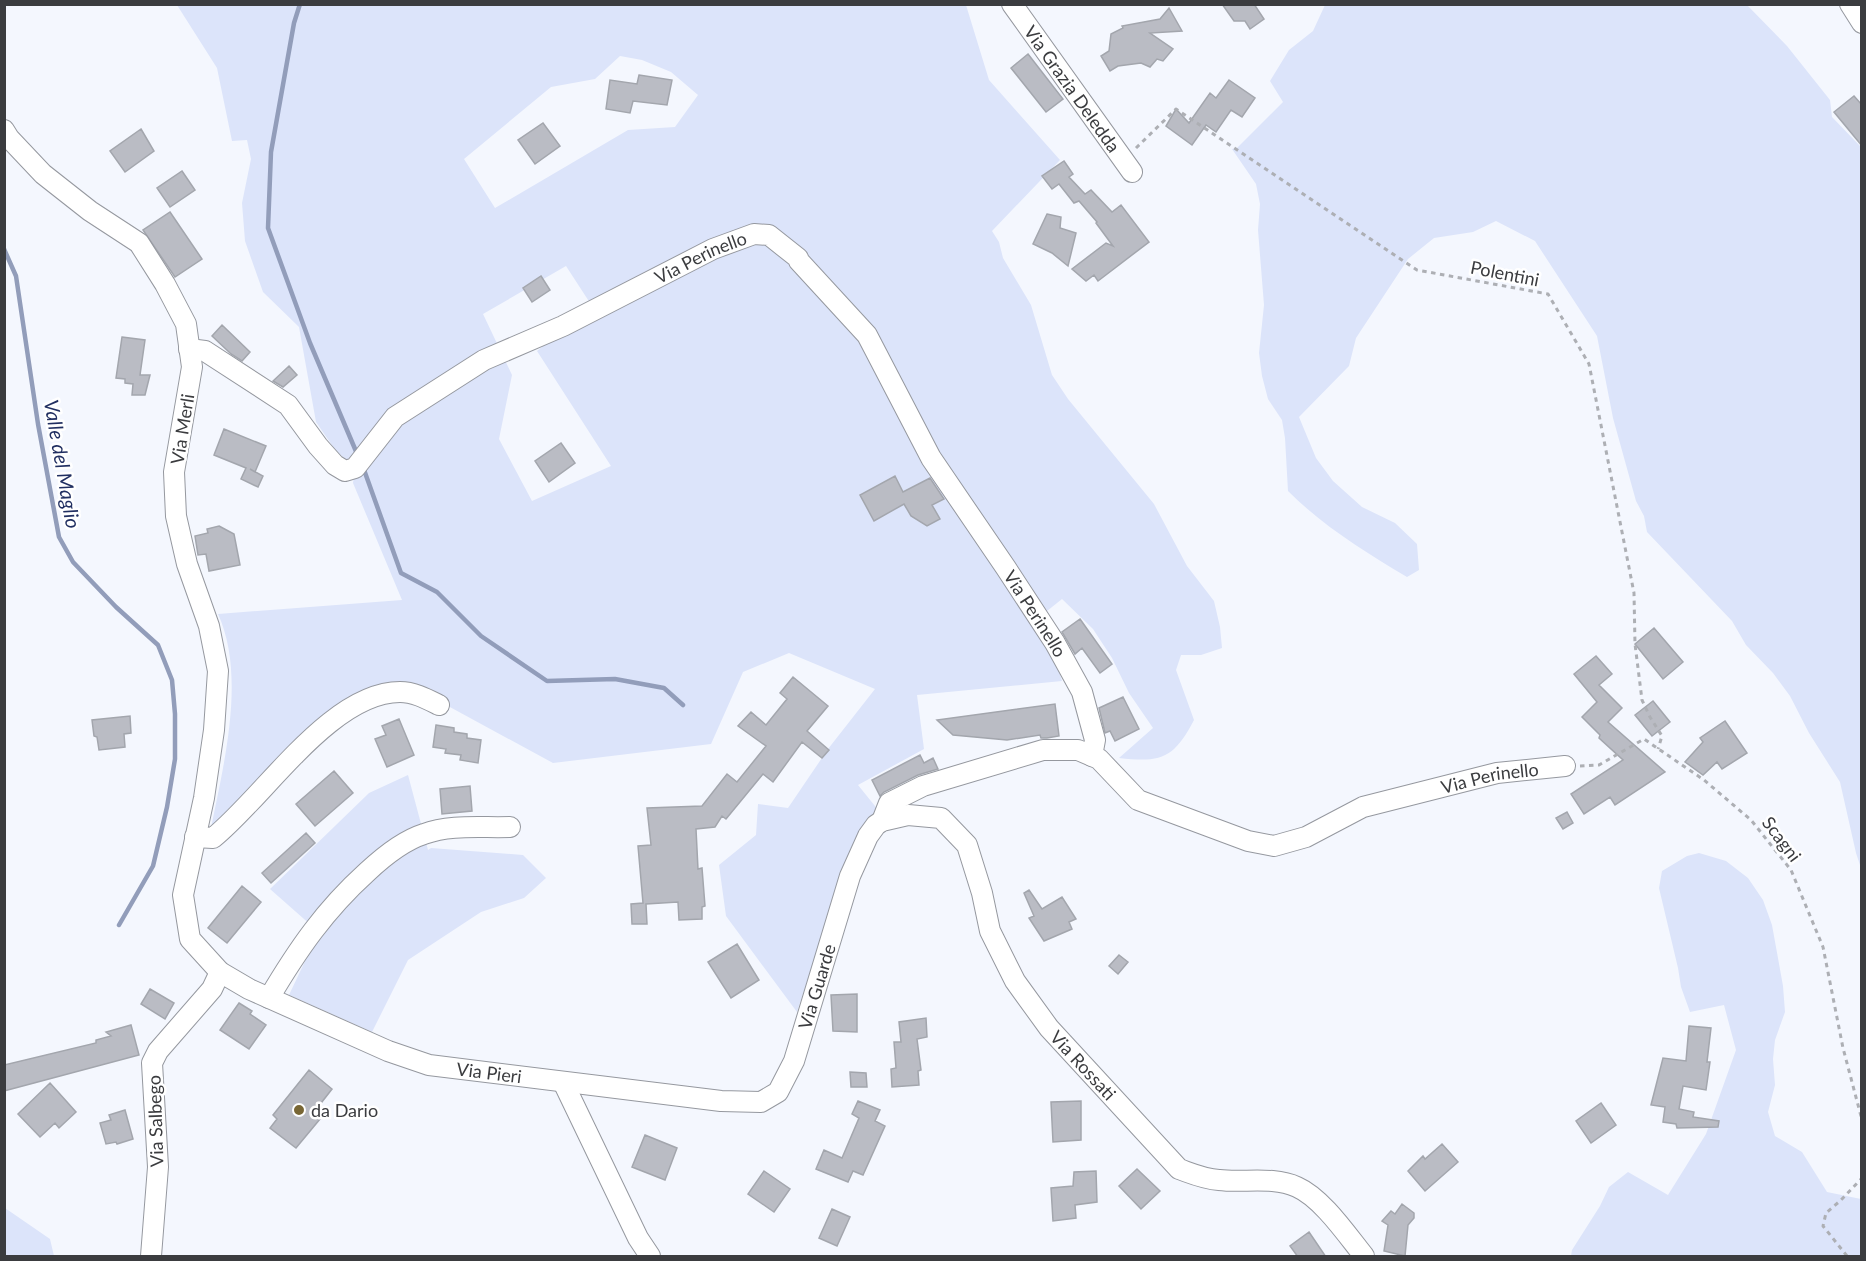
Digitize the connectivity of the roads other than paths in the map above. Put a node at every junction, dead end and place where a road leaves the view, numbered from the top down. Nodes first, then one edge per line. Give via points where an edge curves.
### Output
1 (1012, 4) edge
2 (1850, 4) edge
3 (1862, 23) edge
4 (4, 130) edge
5 (1128, 166) road end
6 (189, 349) junction
7 (439, 705) dead end
8 (1092, 756) junction
9 (1565, 766) road end
10 (204, 798) joint
11 (879, 823) junction
12 (510, 827) dead end
13 (195, 837) junction
14 (220, 972) junction
15 (269, 998) junction
16 (563, 1082) junction
17 (721, 1101) joint
18 (151, 1257) edge
19 (650, 1257) edge
20 (1364, 1257) edge

1 - 5 street, Via Grazia Deledda
2 - 3 street
4 - 6 street, Via Merli via 43,174 139,243 186,324
6 - 8 street, Via Perinello via 205,351 288,405 318,446 345,471 360,462 395,417 484,360 562,326 713,249 754,234 769,236 798,258 867,335 931,458 1055,643 1083,692 1095,740
6 - 10 street, Via Merli via 192,367 174,472 176,516 187,564 209,626 218,671
7 - 13 street via 417,694 402,692 362,700 307,742 213,838
8 - 9 street, Via Perinello via 1138,800 1248,841 1274,846 1306,837 1363,807 1497,773
8 - 11 street, Via Perinello via 1078,750 1043,750 924,786 889,803
10 - 13 street, Via Pieri
11 - 17 street, Via Guarde via 868,836 850,876 794,1061 778,1092 761,1102
11 - 20 street, Via Rossati via 908,815 941,818 967,846 990,931 1015,981 1049,1028 1179,1169 1200,1177 1296,1187 1317,1202
12 - 15 street via 448,829 424,834 396,848 319,921
13 - 14 street, Via Pieri via 183,895 190,939
14 - 15 street, Via Pieri
14 - 18 street, Via Salbego via 212,989 152,1063 158,1167
15 - 16 street, Via Pieri via 429,1065
16 - 17 street, Via Pieri
16 - 19 street

